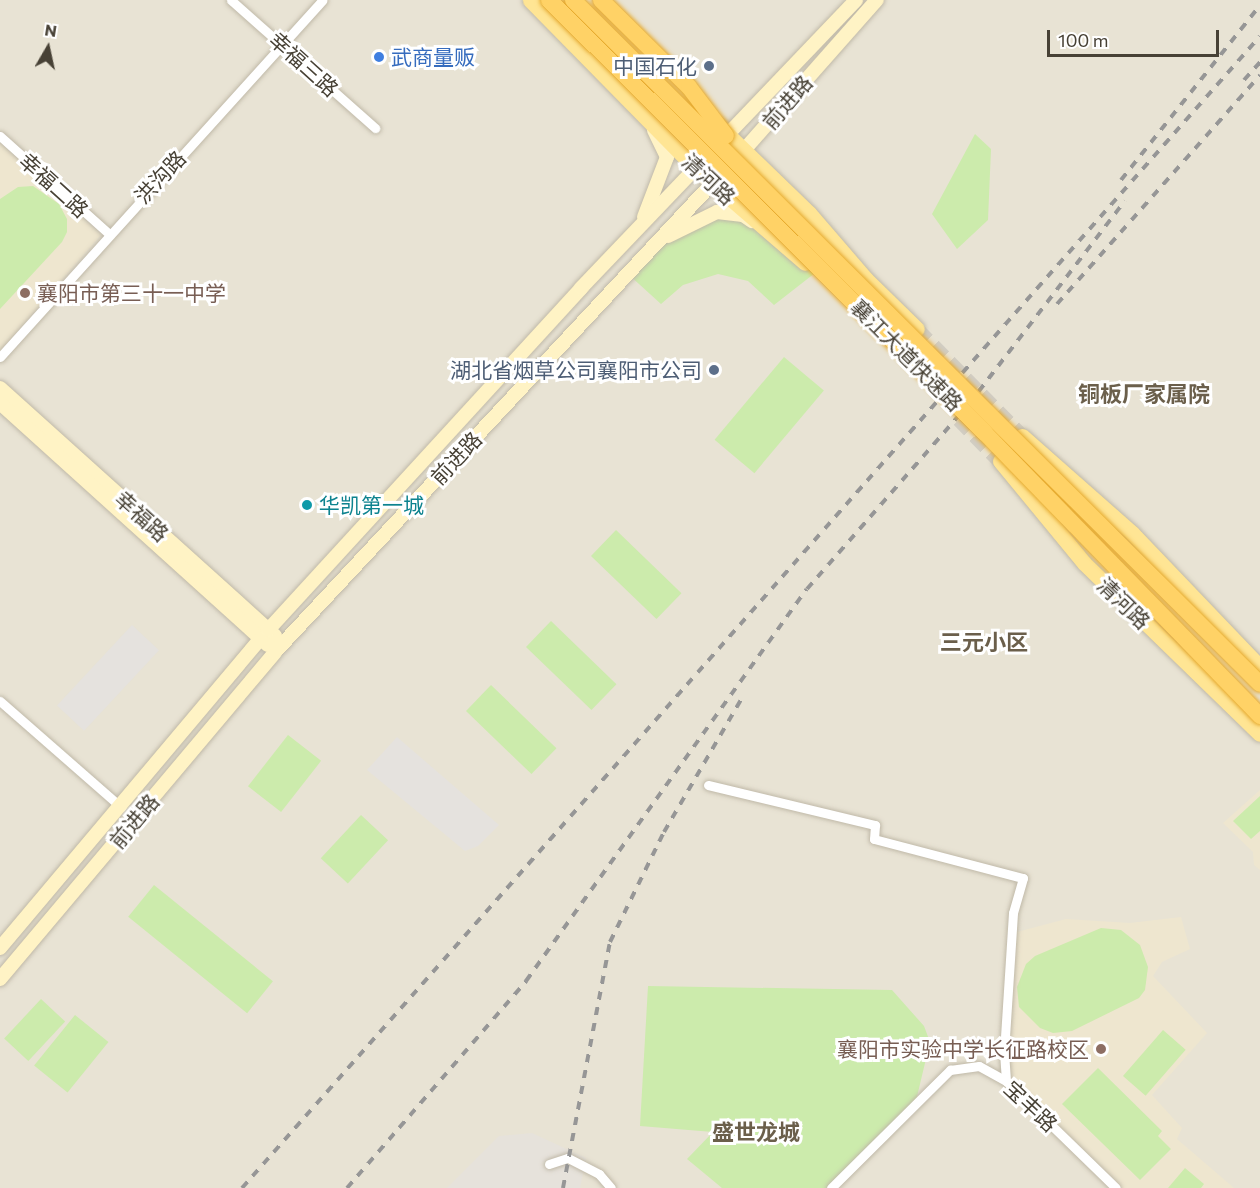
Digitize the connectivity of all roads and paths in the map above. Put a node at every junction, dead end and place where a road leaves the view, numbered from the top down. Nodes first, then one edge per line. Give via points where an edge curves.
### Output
1 (231, 0) edge
2 (322, 0) edge
3 (530, 0) edge
4 (549, 0) edge
5 (573, 0) edge
6 (591, 0) edge
7 (601, 0) edge
8 (856, 0) edge
9 (877, 0) edge
10 (283, 45) junction
11 (649, 120) junction
12 (375, 128) dead end
13 (728, 135) junction
14 (0, 136) edge
15 (744, 150) junction
16 (695, 168) junction
17 (712, 183) junction
18 (638, 228) junction
19 (108, 233) junction
20 (660, 239) junction
21 (776, 239) junction
22 (853, 277) junction
23 (916, 329) tunnel mouth
24 (894, 352) dead end
25 (0, 357) edge
26 (0, 388) edge
27 (0, 402) edge
28 (1022, 436) tunnel mouth
29 (1000, 461) tunnel mouth
30 (265, 634) junction
31 (279, 648) junction
32 (1260, 667) edge
33 (1260, 684) edge
34 (0, 701) edge
35 (1260, 716) edge
36 (1260, 734) edge
37 (708, 785) dead end
38 (121, 807) junction
39 (0, 948) edge
40 (0, 979) edge
41 (1006, 1081) junction
42 (549, 1164) dead end
43 (611, 1188) edge
44 (831, 1188) edge
45 (1116, 1188) edge

1 - 10 street, 幸福三路
2 - 10 street, 洪沟路
3 - 11 main road, 清河路
4 - 35 highway, 襄江大道快速路, bridge via 977,425
5 - 22 highway, 襄江大道快速路, bridge
6 - 13 main road
7 - 22 highway, bridge via 689,87 713,124 805,214
8 - 13 main road, 前进路
9 - 15 main road, 前进路
10 - 12 street, 幸福三路
10 - 19 street, 洪沟路
11 - 16 main road, 清河路
11 - 18 main road via 667,157
13 - 15 main road
13 - 16 main road, 前进路
14 - 19 street, 幸福二路
15 - 17 main road, 前进路
15 - 23 main road
16 - 17 main road, 清河路
16 - 18 main road, 前进路
17 - 20 main road, 前进路
17 - 21 main road, 清河路
18 - 30 main road, 前进路
19 - 25 street, 洪沟路
20 - 21 main road via 717,212 743,215
20 - 31 main road, 前进路
21 - 24 main road, 清河路
22 - 33 highway, 襄江大道快速路, bridge
26 - 30 main road, 幸福路
27 - 30 main road, 幸福路
28 - 32 main road via 1132,533
29 - 36 main road, 清河路 via 1084,563
30 - 31 main road, 幸福路
30 - 38 main road, 前进路
31 - 40 main road, 前进路
34 - 38 street
37 - 41 street via 875,825 874,839 1023,878 1013,913 1004,1052
38 - 39 main road, 前进路
41 - 44 street, 宝丰路 via 979,1066 950,1070
41 - 45 street, 宝丰路
42 - 43 street via 568,1158 599,1174

